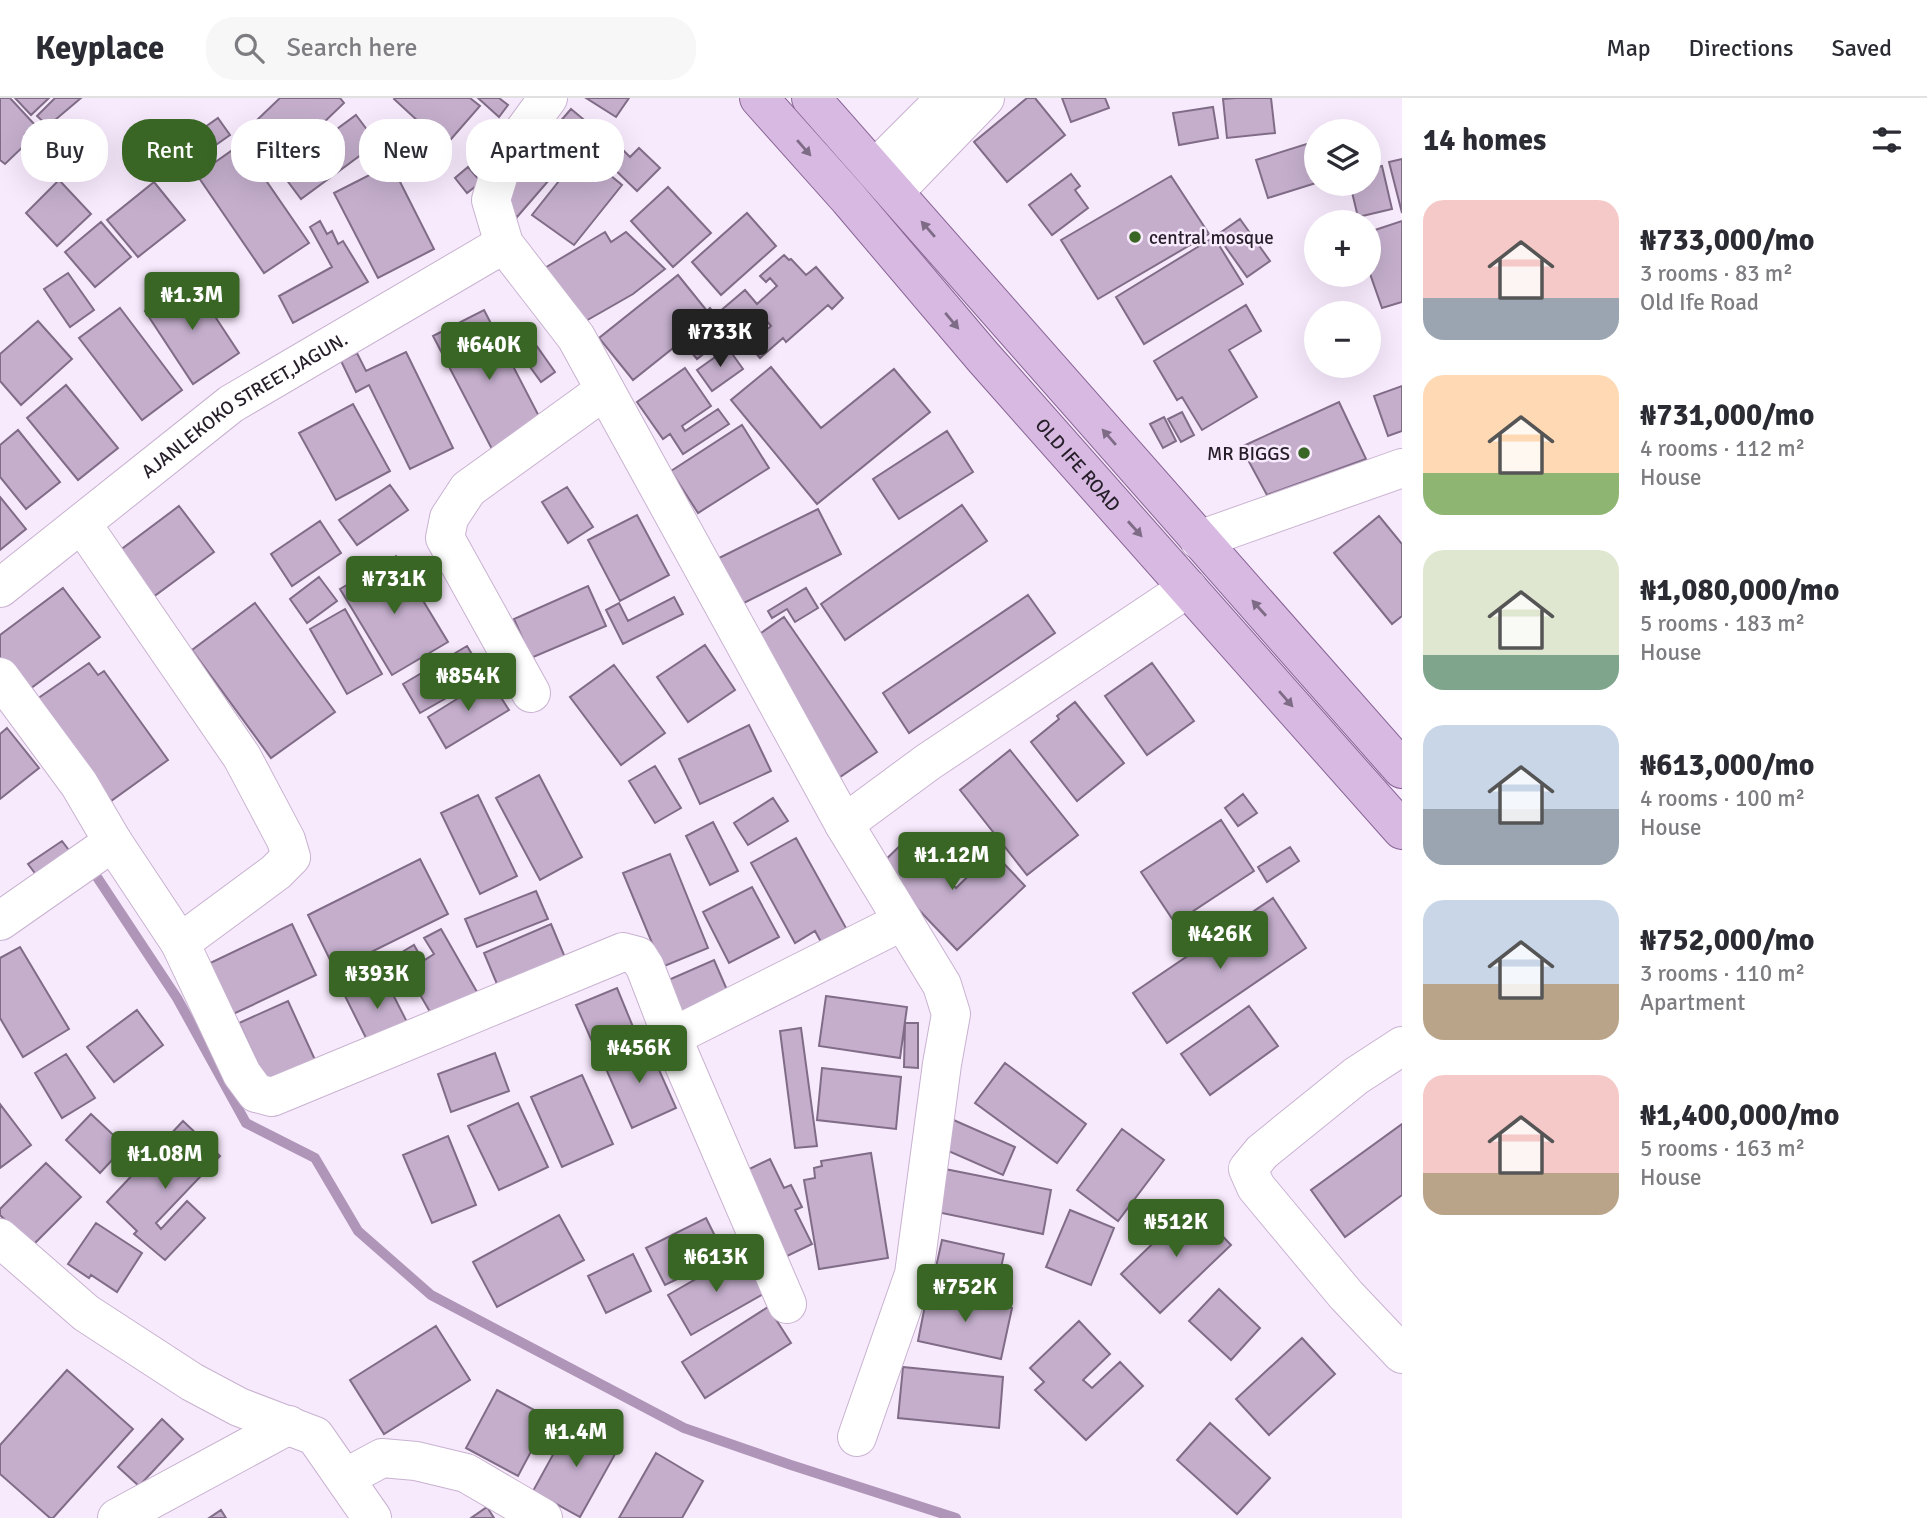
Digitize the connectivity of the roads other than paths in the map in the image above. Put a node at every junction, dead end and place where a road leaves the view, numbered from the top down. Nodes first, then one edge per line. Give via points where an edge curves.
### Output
1 (548, 98) edge
2 (758, 98) edge
3 (946, 98) edge
4 (985, 98) edge
5 (819, 100) edge
6 (885, 180) junction
7 (504, 244) junction
8 (605, 390) junction
9 (1402, 468) edge
10 (82, 524) junction
11 (1199, 540) junction
12 (0, 588) edge
13 (1188, 588) junction
14 (0, 677) edge
15 (531, 693) dead end
16 (1393, 758) edge
17 (1353, 775) junction
18 (844, 824) junction
19 (1402, 830) edge
20 (113, 842) junction
21 (0, 921) edge
22 (903, 921) junction
23 (180, 943) junction
24 (672, 1037) junction
25 (1402, 1045) edge
26 (0, 1238) edge
27 (787, 1304) dead end
28 (1402, 1354) edge
29 (289, 1425) junction
30 (857, 1437) dead end
31 (345, 1478) junction
32 (117, 1518) edge
33 (372, 1518) edge
34 (543, 1518) edge

1 - 7 street via 504,158 491,200
2 -> 13 main road, OLD IFE ROAD
3 - 6 street
4 - 6 street
5 - 6 main road
11 -> 6 main road
7 - 8 street via 576,337
7 - 10 street, AJANLEKOKO STREET,JAGUN. via 231,404
8 - 15 street via 468,489 449,518 444,538
8 - 18 street
9 - 11 street
10 - 12 street, AJANLEKOKO STREET,JAGUN.
10 - 23 street via 242,757 291,857
16 -> 11 main road
13 -> 17 main road, OLD IFE ROAD
13 - 18 street via 928,762
14 - 20 street via 79,784
16 - 17 main road
17 - 19 main road, OLD IFE ROAD
18 - 22 street
20 - 21 street
20 - 23 street
22 - 24 street
22 - 30 street via 942,985 951,1014 914,1274
23 - 24 street via 242,1074 256,1093 272,1097 623,952 638,956 645,967
24 - 27 street
25 - 28 street via 1345,1084 1262,1152 1248,1169 1272,1207
26 - 29 street via 86,1313 192,1382 239,1407
29 - 31 street via 315,1436
29 - 32 street
31 - 33 street
31 - 34 street via 382,1458 416,1461 466,1474

